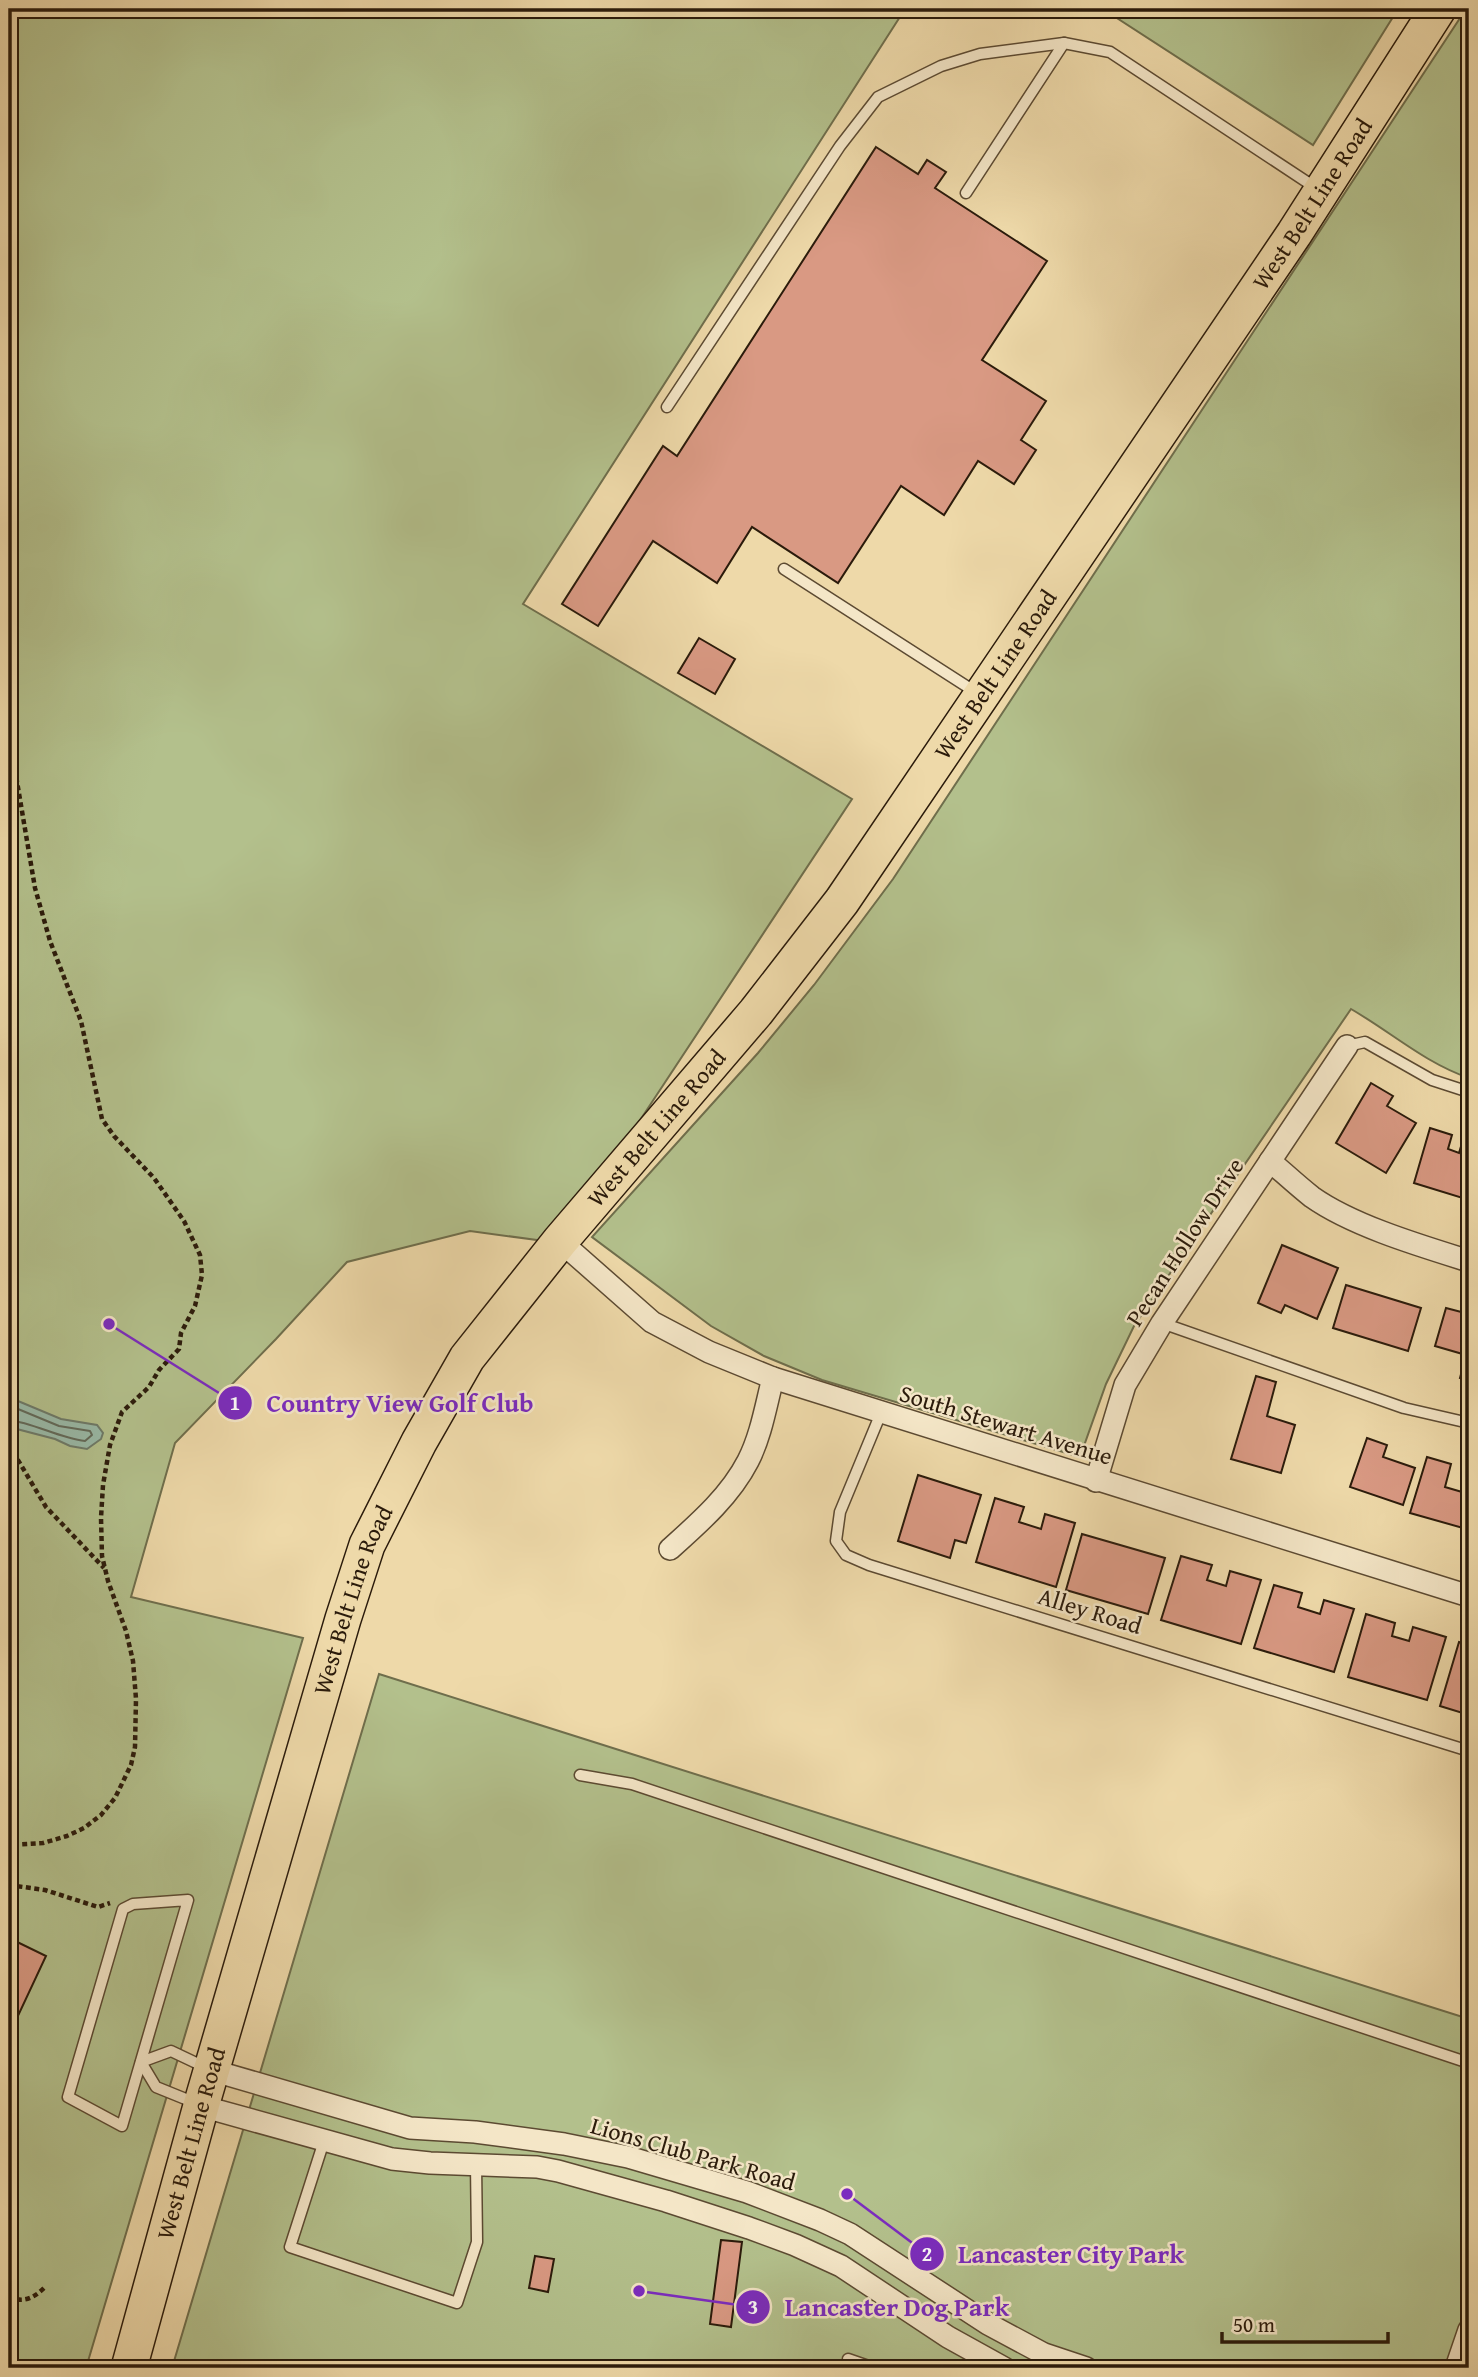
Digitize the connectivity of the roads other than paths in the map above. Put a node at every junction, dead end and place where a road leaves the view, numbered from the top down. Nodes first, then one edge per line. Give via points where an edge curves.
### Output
1 (1438, 9) edge
2 (1064, 43) junction
3 (1321, 192) junction
4 (966, 193) dead end
5 (667, 407) dead end
6 (784, 569) dead end
7 (982, 696) junction
8 (1346, 1046) joint
9 (1469, 1092) edge
10 (1270, 1161) junction
11 (560, 1241) junction
12 (1469, 1261) edge
13 (1162, 1323) junction
14 (773, 1378) junction
15 (881, 1413) junction
16 (1469, 1423) edge
17 (1096, 1480) junction
18 (670, 1549) dead end
19 (1469, 1596) edge
20 (1469, 1751) edge
21 (580, 1775) dead end
22 (141, 2062) junction
23 (1469, 2063) edge
24 (211, 2070) junction
25 (201, 2106) junction
26 (334, 2106) junction
27 (475, 2132) junction
28 (539, 2140) junction
29 (324, 2141) junction
30 (476, 2164) junction
31 (537, 2167) junction
32 (787, 2208) junction
33 (777, 2238) junction
34 (1469, 2330) edge
35 (848, 2359) dead end
36 (1041, 2361) edge
37 (129, 2368) edge
38 (874, 2368) edge
39 (1004, 2368) edge
40 (1084, 2368) edge
41 (1456, 2368) edge

1 - 3 main road, West Belt Line Road
2 - 3 lane via 1110,52
2 - 4 lane
2 - 5 lane via 980,54 941,66 878,97 840,146
3 - 7 main road, West Belt Line Road
6 - 7 lane
7 - 11 main road, West Belt Line Road via 842,901 764,1002
8 - 9 lane via 1364,1042 1432,1080
8 - 10 street, Pecan Hollow Drive
10 - 12 street via 1314,1198 1346,1216
10 - 13 street, Pecan Hollow Drive
11 - 14 street, South Stewart Avenue via 652,1322
11 - 24 main road, West Belt Line Road via 467,1359 367,1545
13 - 16 lane via 1404,1408
13 - 17 street, Pecan Hollow Drive via 1125,1385
14 - 15 street, South Stewart Avenue
14 - 18 street via 748,1461 728,1491
15 - 17 street, South Stewart Avenue
15 - 20 lane, Alley Road via 840,1512 836,1541 846,1555
17 - 19 street, South Stewart Avenue
21 - 23 lane via 632,1784
22 - 22 lane via 188,1900 133,1904 123,1909 68,2097 122,2126
22 - 24 lane via 171,2051
22 - 25 lane via 156,2087
24 - 25 main road, West Belt Line Road
24 - 26 street, Lions Club Park Road
25 - 29 street
25 - 37 main road, West Belt Line Road
26 - 27 street, Lions Club Park Road via 410,2127
26 - 29 street
27 - 28 street, Lions Club Park Road
27 - 30 street
28 - 31 street
28 - 32 street, Lions Club Park Road via 628,2157
29 - 30 street via 392,2159
29 - 30 lane via 290,2247 457,2303 477,2242
30 - 31 street
31 - 33 street via 666,2201
32 - 33 street
32 - 36 street, Lions Club Park Road via 850,2234
33 - 39 street via 841,2266
34 - 41 street
35 - 38 lane
36 - 40 street, Lions Club Park Road

